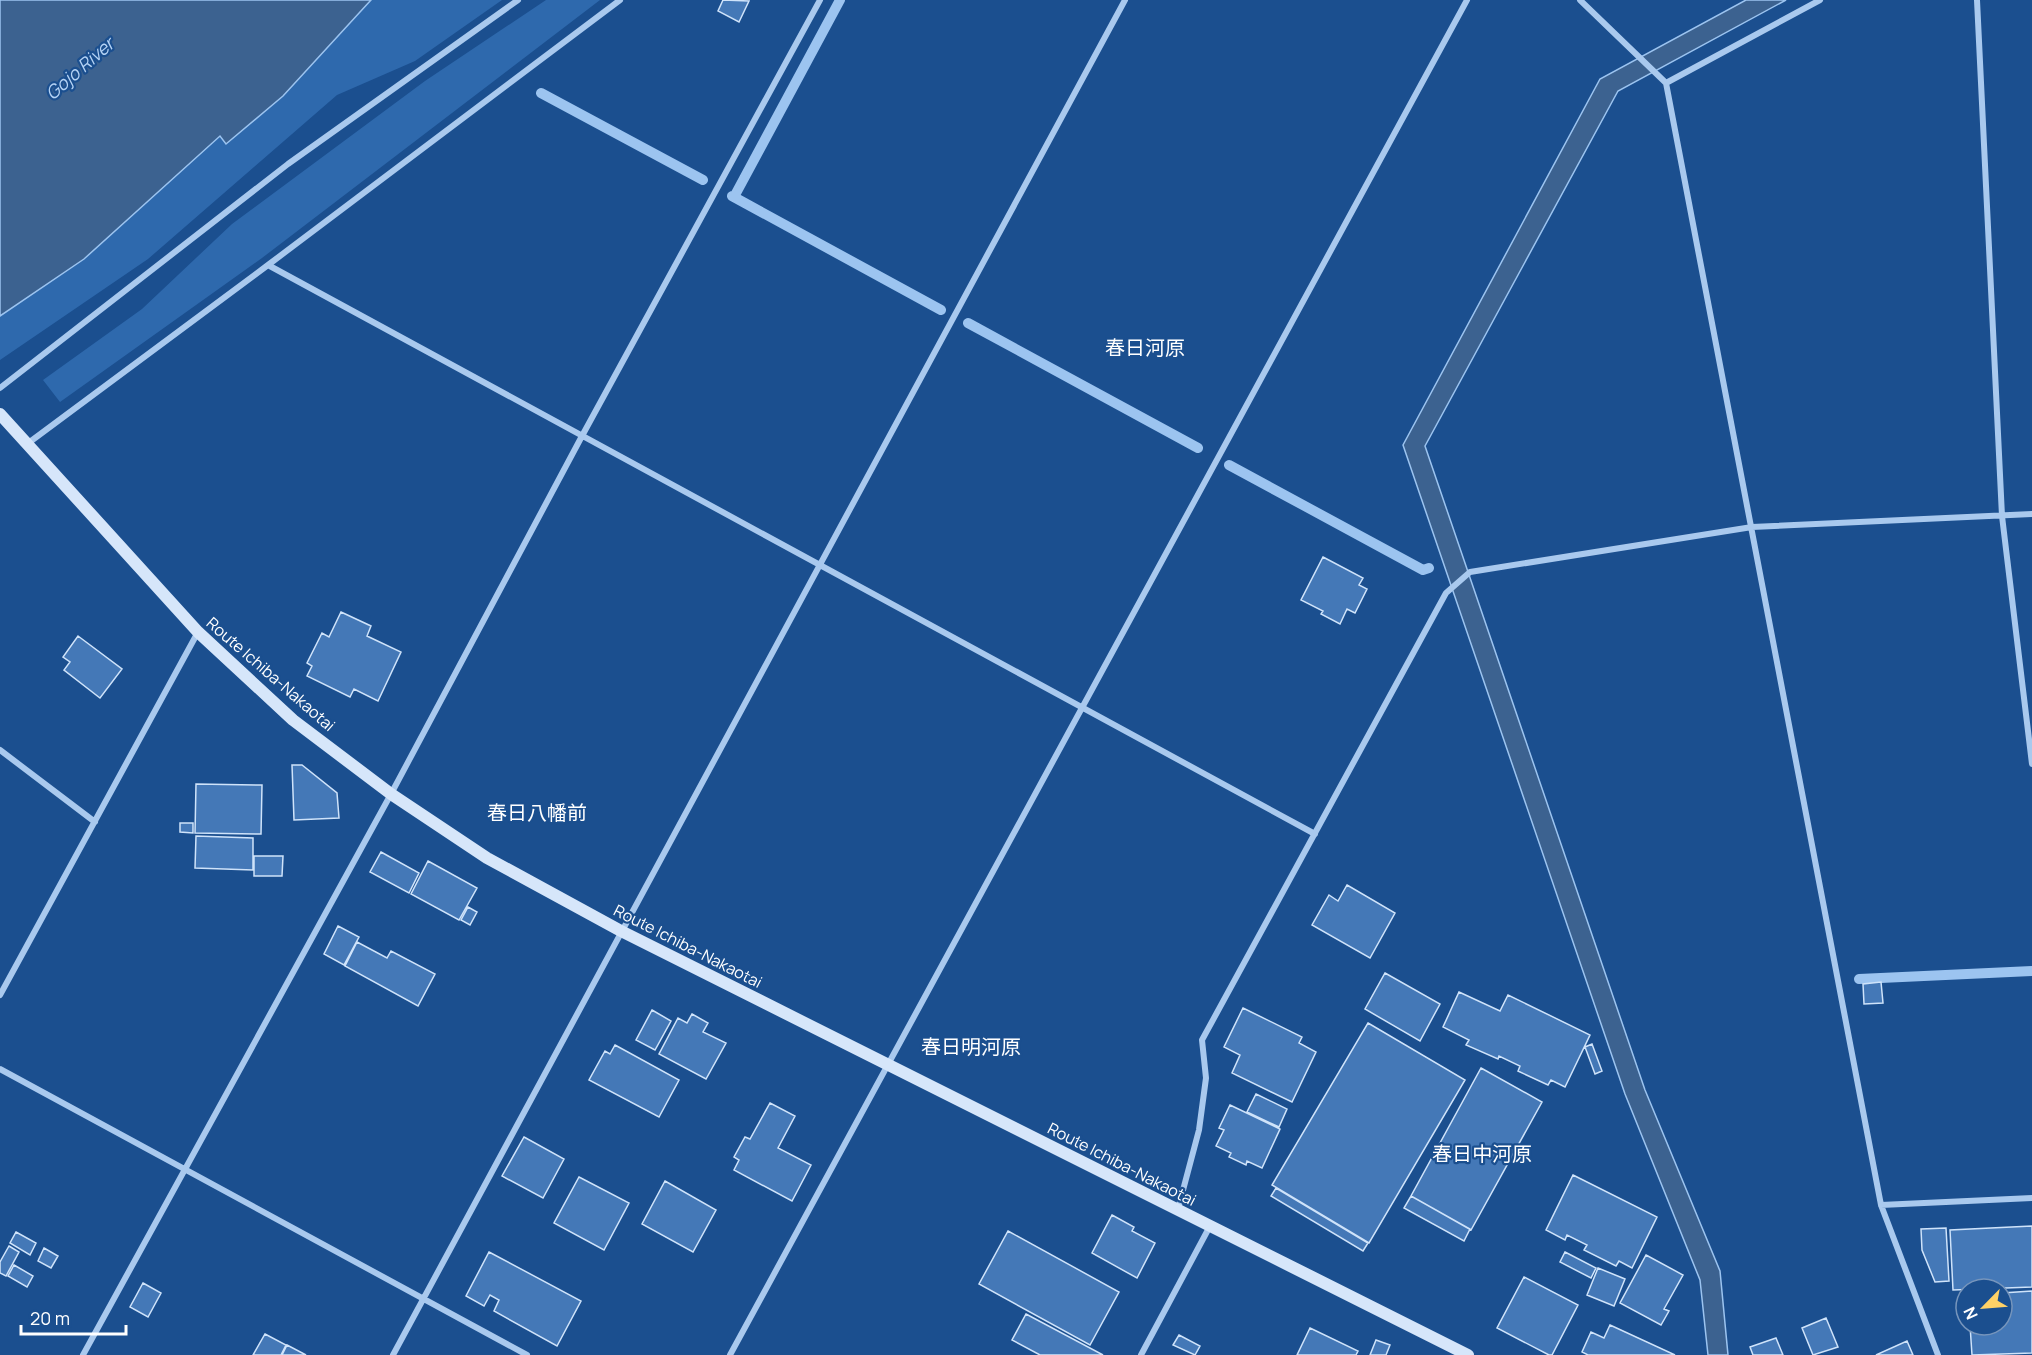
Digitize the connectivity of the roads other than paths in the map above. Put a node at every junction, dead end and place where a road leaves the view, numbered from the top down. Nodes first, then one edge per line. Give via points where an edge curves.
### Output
1 (518, 0) edge
2 (620, 0) edge
3 (820, 0) edge
4 (1125, 0) edge
5 (1467, 0) edge
6 (1580, 0) edge
7 (1820, 0) edge
8 (1977, 0) edge
9 (1666, 83) junction
10 (268, 265) junction
11 (0, 387) edge
12 (0, 414) edge
13 (582, 436) junction
14 (27, 444) junction
15 (2032, 514) edge
16 (2002, 516) junction
17 (1752, 527) junction
18 (819, 565) junction
19 (198, 632) junction
20 (1082, 707) junction
21 (0, 750) edge
22 (2032, 764) edge
23 (391, 794) junction
24 (95, 822) junction
25 (1315, 834) junction
26 (621, 931) junction
27 (0, 995) edge
28 (888, 1064) junction
29 (0, 1069) edge
30 (185, 1170) junction
31 (2032, 1198) edge
32 (1881, 1205) junction
33 (1178, 1210) junction
34 (1210, 1226) junction
35 (423, 1299) junction
36 (83, 1355) edge
37 (393, 1355) edge
38 (527, 1355) edge
39 (730, 1355) edge
40 (1141, 1355) edge
41 (1468, 1355) edge
42 (1938, 1355) edge

1 - 11 street via 288,164
2 - 10 street
3 - 13 street
4 - 18 street
5 - 20 street
6 - 9 street
7 - 9 street
8 - 16 street
9 - 17 street
10 - 13 street
10 - 14 street
12 - 14 main road, Route Ichiba-Nakaotai
13 - 18 street
13 - 23 street
14 - 19 main road, Route Ichiba-Nakaotai
15 - 16 street
16 - 17 street
16 - 22 street
17 - 25 street via 1470,572 1446,593
17 - 32 street
18 - 20 street
18 - 26 street
19 - 23 main road, Route Ichiba-Nakaotai via 293,720
19 - 24 street
20 - 25 street
20 - 28 street
21 - 24 street
23 - 26 main road, Route Ichiba-Nakaotai via 486,858
23 - 30 street
24 - 27 street
25 - 33 street via 1202,1040 1206,1078
26 - 28 main road, Route Ichiba-Nakaotai
26 - 35 street
28 - 33 main road, Route Ichiba-Nakaotai
28 - 39 street
29 - 30 street
30 - 35 street
30 - 36 street
31 - 32 street
32 - 42 street
33 - 34 main road, Route Ichiba-Nakaotai
34 - 40 street
34 - 41 main road, Route Ichiba-Nakaotai
35 - 37 street
35 - 38 street

